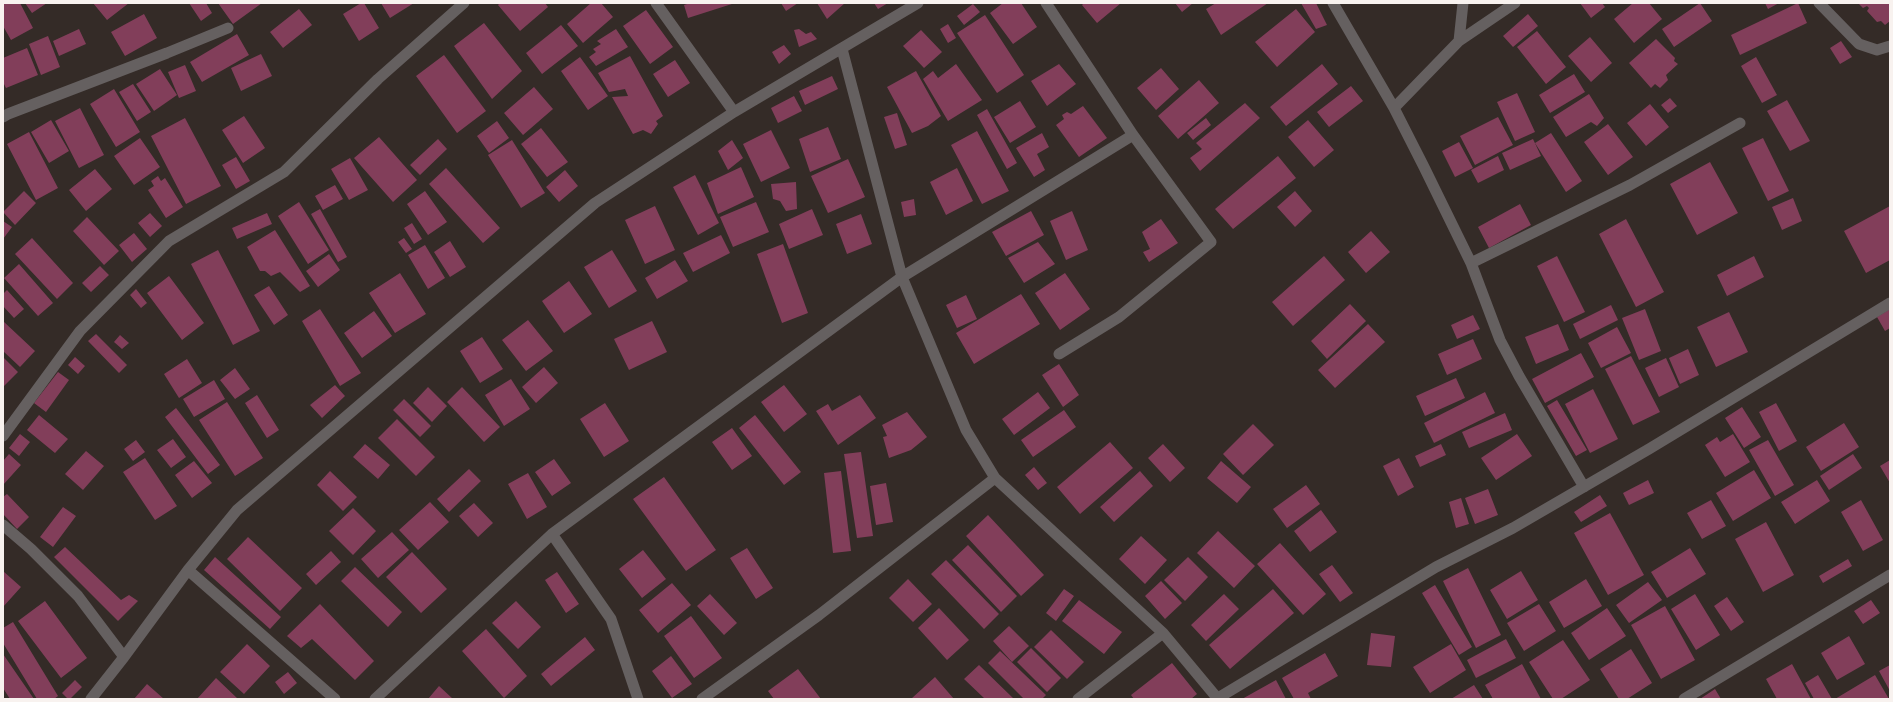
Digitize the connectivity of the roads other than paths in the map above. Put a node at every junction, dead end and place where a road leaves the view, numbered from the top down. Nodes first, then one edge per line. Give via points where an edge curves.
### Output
1 (464, 3) edge
2 (656, 3) edge
3 (918, 3) edge
4 (1046, 3) edge
5 (1332, 3) edge
6 (1463, 3) edge
7 (1515, 3) edge
8 (1819, 3) edge
9 (228, 28) dead end
10 (1458, 41) junction
11 (1890, 46) edge
12 (842, 49) junction
13 (1394, 108) junction
14 (5, 112) edge
15 (734, 112) junction
16 (1740, 123) dead end
17 (1133, 135) junction
18 (1471, 263) junction
19 (902, 277) junction
20 (1890, 303) edge
21 (1059, 354) dead end
22 (3, 436) edge
23 (996, 478) junction
24 (1584, 487) junction
25 (3, 525) edge
26 (552, 534) junction
27 (188, 570) junction
28 (1890, 575) edge
29 (1163, 632) junction
30 (124, 658) junction
31 (1218, 698) edge
32 (91, 699) edge
33 (336, 699) edge
34 (374, 699) edge
35 (638, 699) edge
36 (702, 699) edge
37 (1078, 699) edge
38 (1684, 699) edge

1 - 22 street via 378,79 284,172 169,241 80,331
2 - 15 street
3 - 12 street
4 - 17 street
5 - 13 street
6 - 10 street
7 - 10 street
8 - 11 street via 1859,44 1877,50
9 - 14 street
10 - 13 street
12 - 15 street
12 - 19 street
13 - 18 street
15 - 27 street via 594,204 237,510
16 - 18 street via 1630,185
17 - 19 street
17 - 21 street via 1211,242 1119,317
18 - 24 street via 1503,346
19 - 23 street via 966,430
19 - 26 street
20 - 24 street
23 - 29 street
23 - 36 street via 819,615
24 - 31 street via 1513,528 1436,567
25 - 30 street via 78,596
26 - 34 street
26 - 35 street via 611,618
27 - 30 street
27 - 33 street
28 - 38 street
29 - 31 street
29 - 37 street
30 - 32 street

